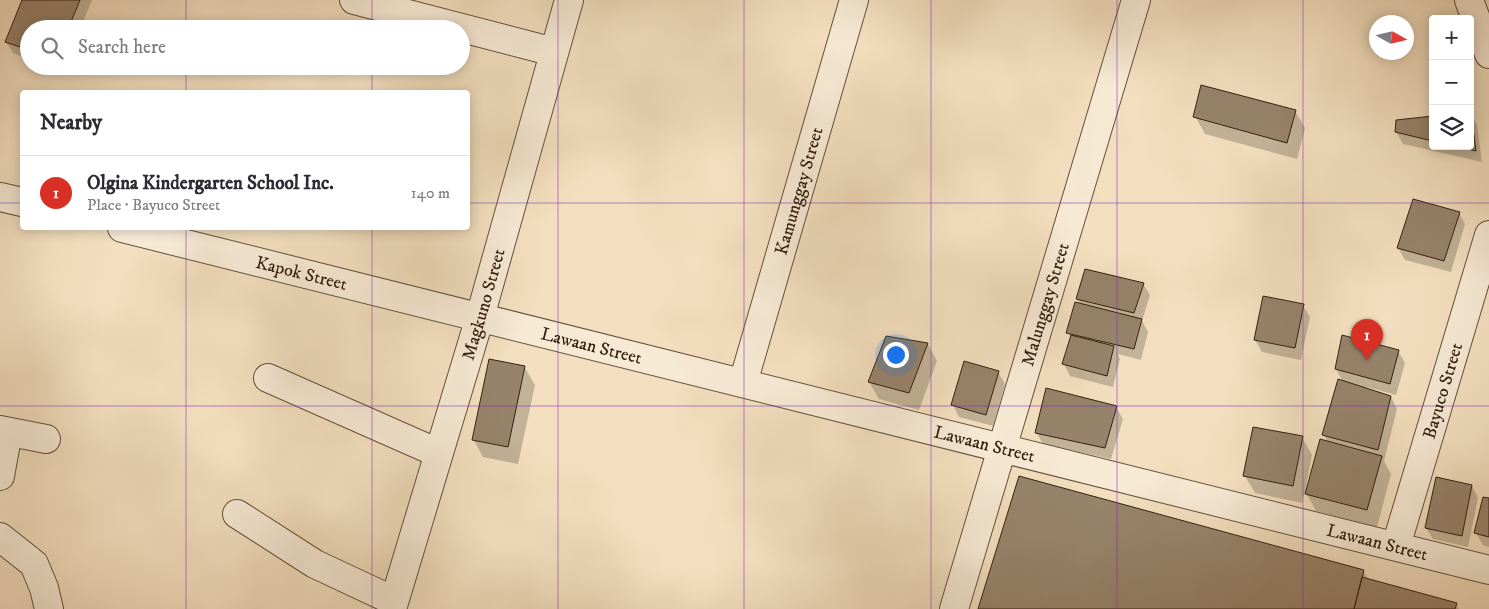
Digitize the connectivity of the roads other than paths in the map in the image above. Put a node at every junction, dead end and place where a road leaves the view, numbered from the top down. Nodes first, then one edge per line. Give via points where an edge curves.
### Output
1 (354, 0) edge
2 (569, 0) edge
3 (854, 0) edge
4 (1136, 0) edge
5 (1469, 0) edge
6 (431, 20) edge
7 (470, 30) edge
8 (554, 52) junction
9 (1489, 54) edge
10 (0, 197) edge
11 (20, 202) edge
12 (130, 230) edge
13 (1489, 235) edge
14 (480, 317) junction
15 (268, 378) dead end
16 (743, 383) junction
17 (4, 431) edge
18 (46, 439) dead end
19 (1002, 448) junction
20 (438, 453) junction
21 (0, 476) edge
22 (237, 514) dead end
23 (0, 538) edge
24 (1396, 546) junction
25 (1489, 570) edge
26 (393, 605) edge
27 (50, 609) edge
28 (954, 609) edge

1 - 6 street
2 - 8 street, Magkuno Street
3 - 16 street, Kamunggay Street
4 - 19 street, Malunggay Street
5 - 9 street
7 - 8 street
8 - 14 street, Magkuno Street
10 - 11 street
12 - 14 street, Kapok Street
13 - 24 street, Bayuco Street
14 - 16 street, Lawaan Street
14 - 20 street, Magkuno Street
15 - 20 street
16 - 19 street, Lawaan Street
17 - 18 street
17 - 21 street
19 - 24 street, Lawaan Street
19 - 28 street, Malunggay Street
20 - 26 street, Magkuno Street
22 - 26 street via 315,564
23 - 27 street via 34,564
24 - 25 street, Lawaan Street

